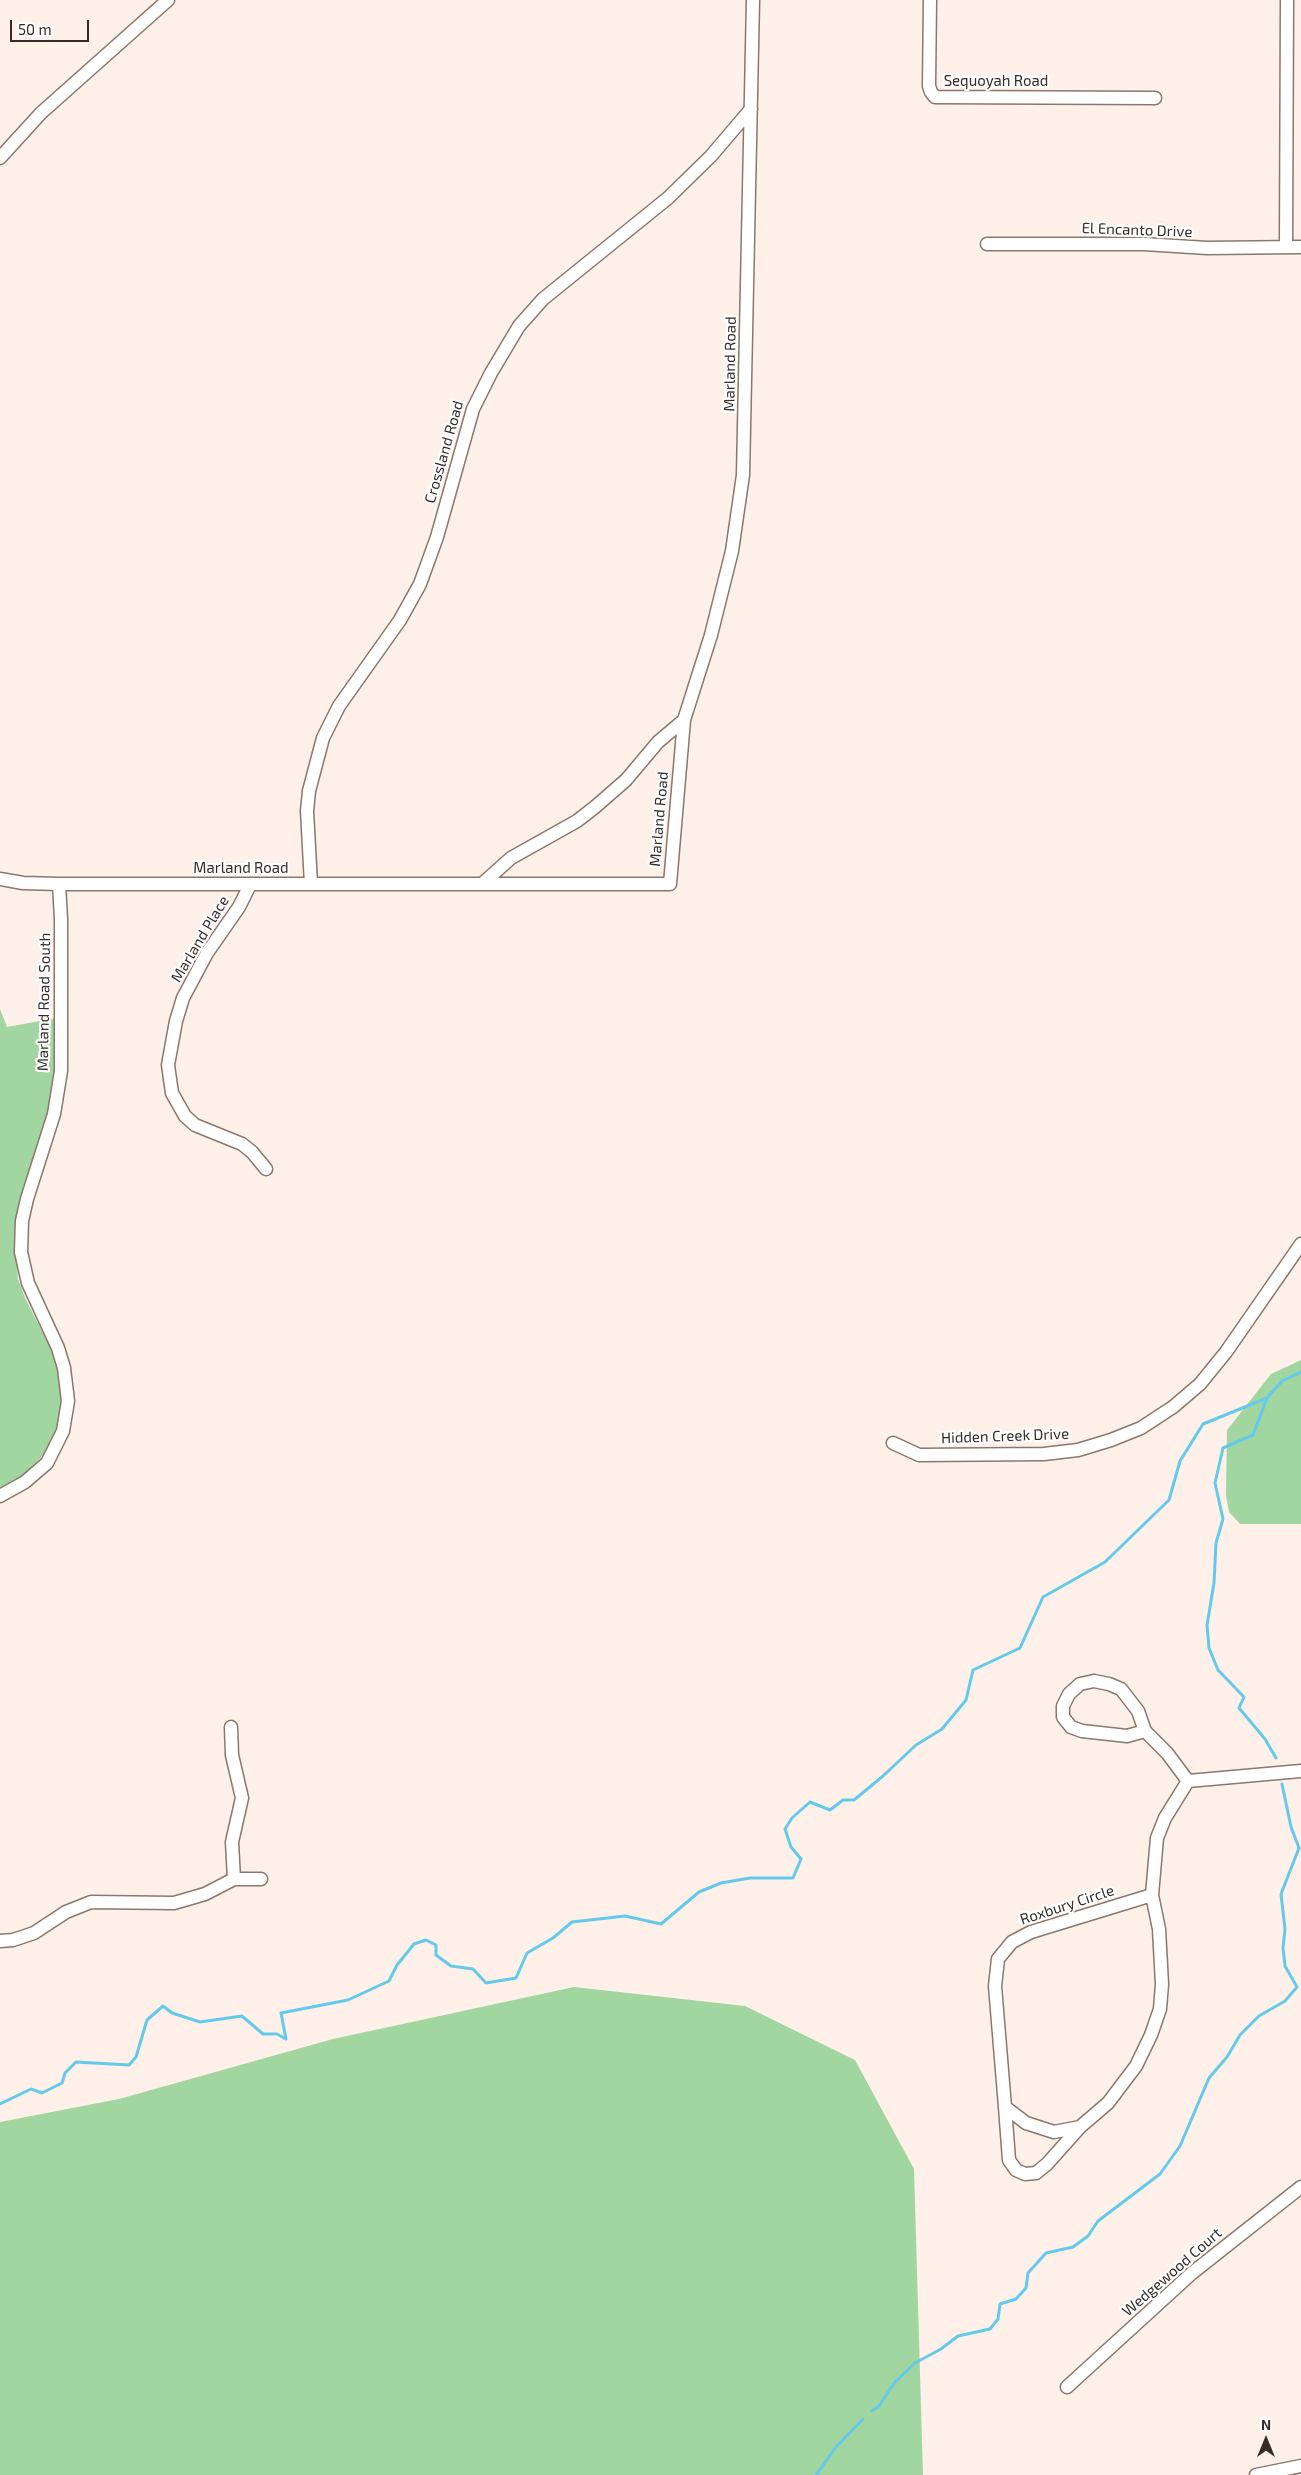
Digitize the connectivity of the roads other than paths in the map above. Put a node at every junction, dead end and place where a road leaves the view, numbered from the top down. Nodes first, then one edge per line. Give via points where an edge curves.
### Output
1 (168, 0) edge
2 (753, 0) edge
3 (930, 0) edge
4 (1287, 0) edge
5 (1155, 98) dead end
6 (751, 109) junction
7 (0, 158) edge
8 (986, 244) dead end
9 (1301, 246) edge
10 (1286, 247) junction
11 (684, 720) junction
12 (0, 879) edge
13 (59, 884) junction
14 (311, 884) junction
15 (482, 884) junction
16 (250, 885) junction
17 (266, 1169) dead end
18 (1301, 1244) edge
19 (893, 1443) dead end
20 (0, 1496) edge
21 (231, 1727) dead end
22 (1145, 1731) junction
23 (1301, 1771) edge
24 (1188, 1781) junction
25 (234, 1879) junction
26 (261, 1879) dead end
27 (1152, 1895) junction
28 (0, 1941) edge
29 (1005, 2107) junction
30 (1080, 2127) junction
31 (1301, 2187) edge
32 (1067, 2387) dead end
33 (1301, 2466) edge
34 (1256, 2475) edge

1 - 7 street via 41,113
2 - 6 street, Marland Road
3 - 5 street, Sequoyah Road via 929,86 936,96
4 - 10 street
6 - 11 street, Marland Road via 743,475 732,551 711,635
6 - 14 street, Crossland Road via 711,156 668,198 543,299 519,326 498,360 472,409 437,537 420,584 400,620 339,706 320,746 307,811
8 - 10 street, El Encanto Drive
9 - 10 street, El Encanto Drive
11 - 15 street, Marland Road via 595,807 577,821 511,858
11 - 15 street, Marland Road via 670,884
12 - 13 street, Marland Road
13 - 16 street, Marland Road
13 - 20 street, Marland Road South via 60,1071 54,1114 26,1206 21,1252 28,1283 62,1362 68,1383 68,1401 63,1431 47,1463 25,1482
14 - 15 street, Marland Road
14 - 16 street, Marland Road
16 - 17 street, Marland Place via 187,990 176,1022 168,1065 172,1093 185,1116 196,1125 242,1144
18 - 19 street, Hidden Creek Drive via 1200,1384 1141,1428 1078,1450 1044,1454 919,1455
21 - 25 street via 232,1755 242,1798 232,1842
22 - 22 street via 1138,1711 1121,1689 1109,1684 1094,1681 1080,1684 1069,1694 1063,1706 1063,1717 1071,1727 1082,1731 1127,1736
22 - 24 street
23 - 24 street
24 - 27 street, Roxbury Circle via 1165,1818 1157,1838
25 - 26 street
25 - 28 street via 186,1901 91,1902 78,1906 34,1933
27 - 29 street, Roxbury Circle via 1031,1932 1012,1942 998,1960 995,1986
27 - 30 street, Roxbury Circle via 1159,1929 1160,2009 1136,2066 1108,2103
29 - 30 street, Roxbury Circle via 1026,2123 1054,2132
29 - 30 street, Roxbury Circle via 1009,2160 1016,2170 1024,2174 1036,2173 1047,2164
31 - 32 street, Wedgewood Court via 1192,2273
33 - 34 street

